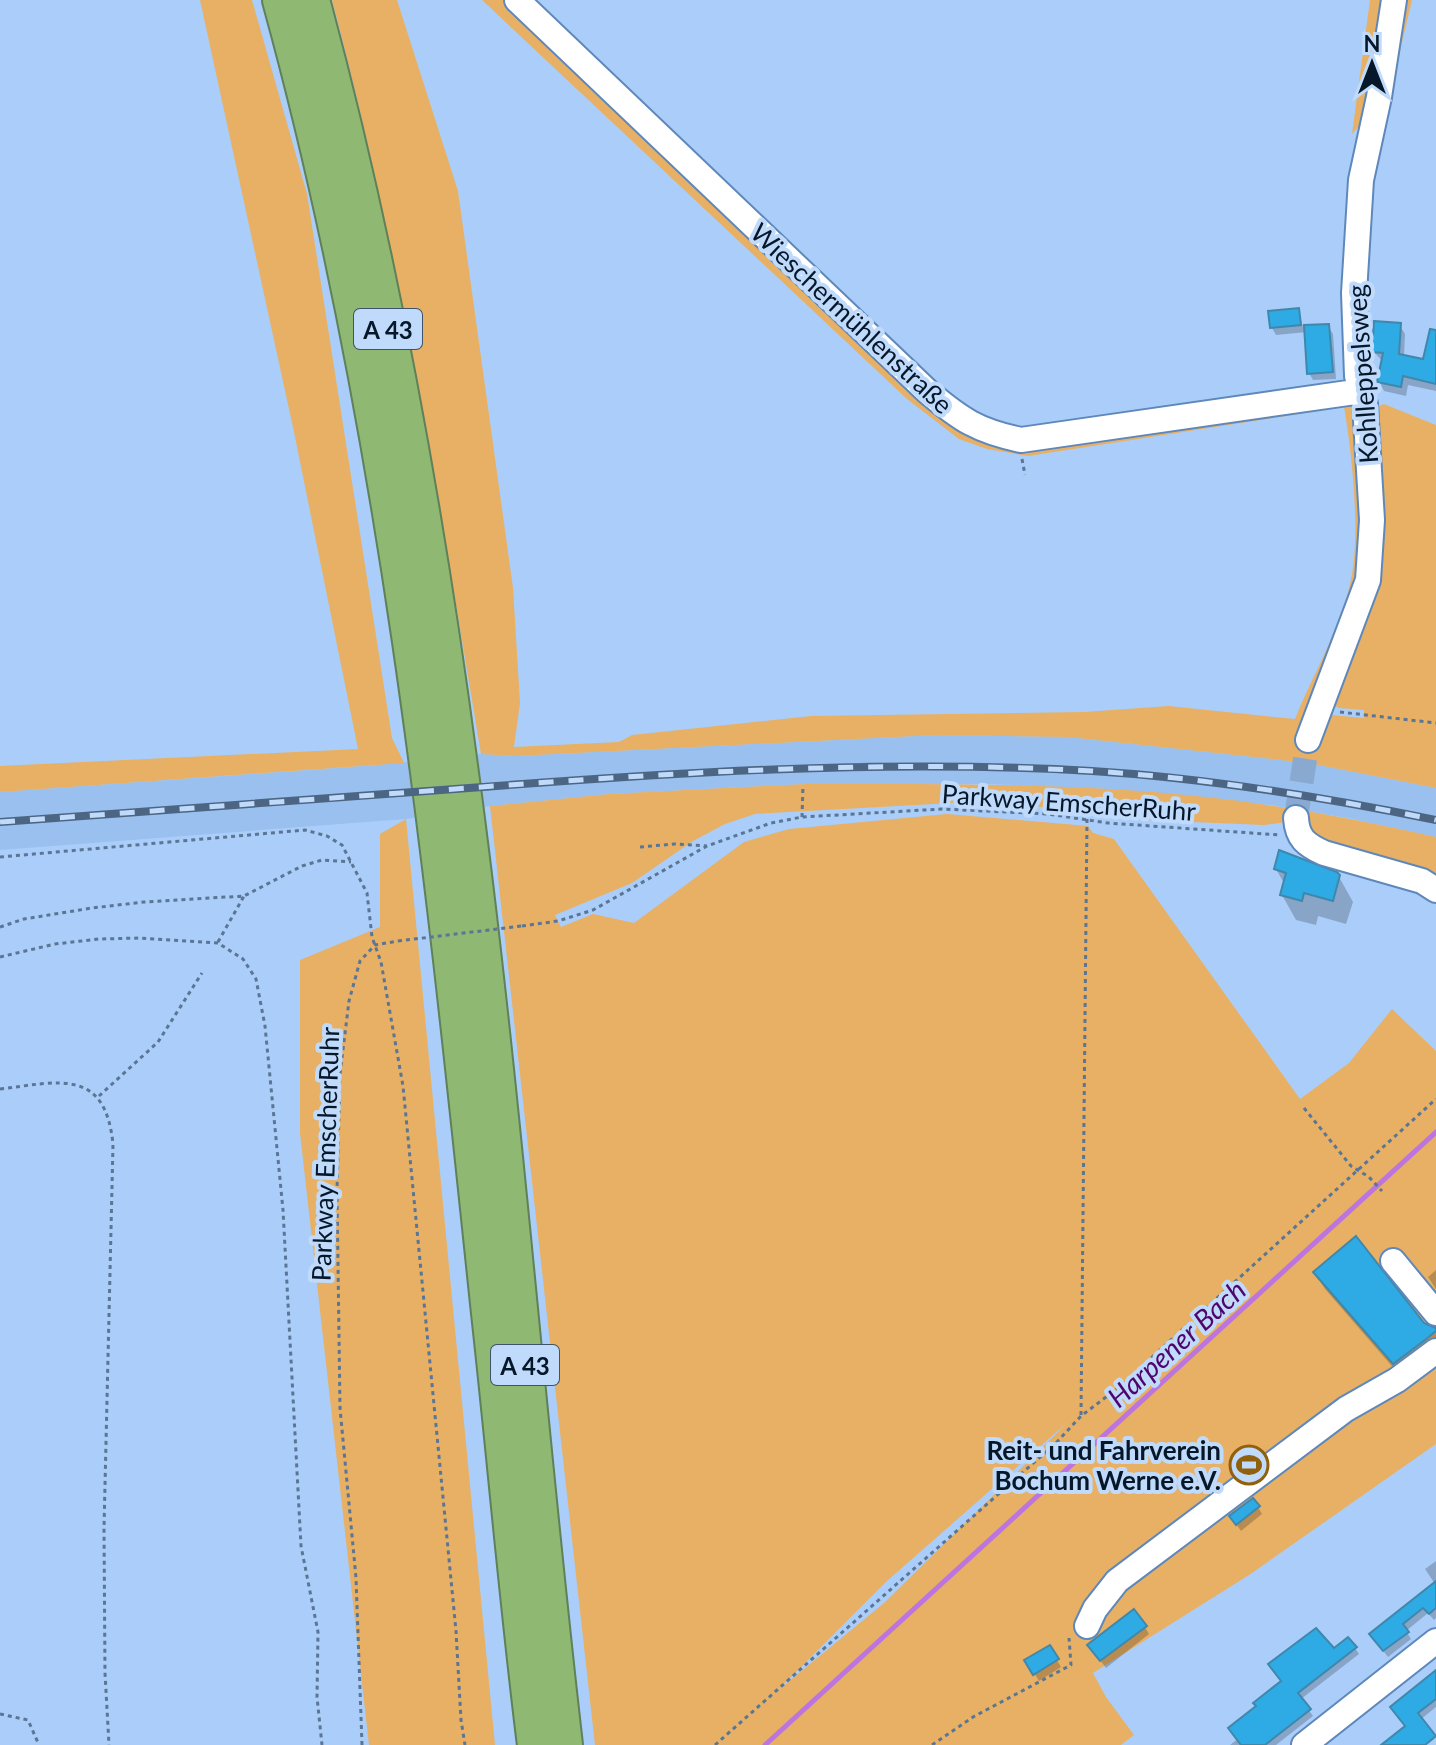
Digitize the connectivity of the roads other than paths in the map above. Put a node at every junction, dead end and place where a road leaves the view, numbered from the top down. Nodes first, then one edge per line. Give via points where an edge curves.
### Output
1 (281, 0) edge
2 (311, 0) edge
3 (517, 0) edge
4 (1394, 0) edge
5 (1362, 391) junction
6 (1308, 740) tunnel mouth
7 (1298, 827) road end
8 (1436, 890) edge
9 (1393, 1261) dead end
10 (1436, 1313) edge
11 (1436, 1351) edge
12 (1087, 1626) road end
13 (1436, 1641) edge
14 (536, 1745) edge
15 (564, 1745) edge
16 (1304, 1745) edge

1 - 14 highway, A 43 via 341,243 407,609 452,961
2 - 15 highway, A 43 via 374,255 436,605 482,948
3 - 5 street, Wieschermühlenstraße via 927,391 987,433 1034,439
4 - 5 street, Kohlleppelsweg via 1361,180 1354,293
5 - 6 street, Kohlleppelsweg via 1372,520 1368,580
7 - 8 street via 1309,846 1324,853 1422,881
9 - 10 street
11 - 12 street via 1346,1409 1117,1581
13 - 16 street

